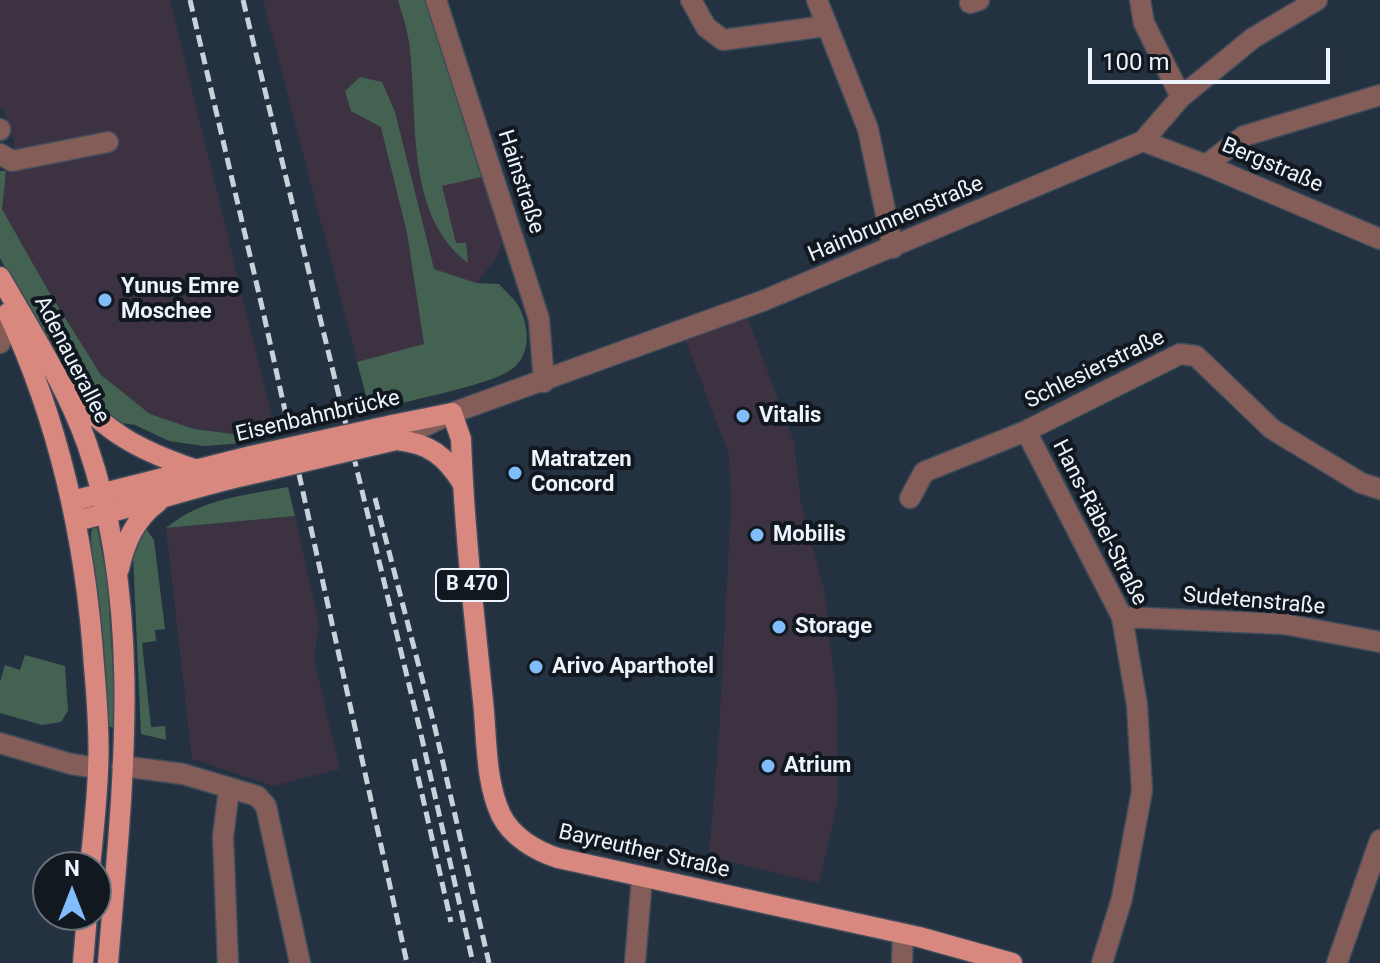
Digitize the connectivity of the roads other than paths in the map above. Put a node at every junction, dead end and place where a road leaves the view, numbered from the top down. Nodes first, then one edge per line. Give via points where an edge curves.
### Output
1 (436, 0) edge
2 (691, 0) edge
3 (817, 0) edge
4 (1140, 0) edge
5 (1317, 0) edge
6 (825, 26) junction
7 (1380, 95) edge
8 (1181, 97) junction
9 (1143, 141) junction
10 (108, 142) dead end
11 (0, 154) edge
12 (1206, 165) junction
13 (1380, 239) edge
14 (893, 248) junction
15 (0, 277) edge
16 (5, 307) edge
17 (0, 343) edge
18 (59, 381) junction
19 (544, 382) junction
20 (452, 413) junction
21 (1026, 431) junction
22 (394, 432) junction
23 (253, 465) junction
24 (194, 469) junction
25 (463, 484) junction
26 (1380, 489) edge
27 (102, 493) junction
28 (170, 494) junction
29 (910, 498) dead end
30 (74, 511) junction
31 (107, 514) junction
32 (117, 577) junction
33 (1122, 617) junction
34 (1380, 642) edge
35 (0, 743) edge
36 (122, 766) junction
37 (98, 768) junction
38 (229, 789) junction
39 (1380, 840) edge
40 (91, 851) edge
41 (642, 878) junction
42 (86, 931) edge
43 (903, 934) junction
44 (83, 963) edge
45 (108, 963) edge
46 (228, 963) edge
47 (300, 963) edge
48 (635, 963) edge
49 (902, 963) edge
50 (1012, 963) edge
51 (1102, 963) edge
52 (1337, 963) edge

1 - 19 street, Hainstraße via 539,319
2 - 6 street via 706,27 723,40
3 - 6 street
4 - 8 street via 1144,23
5 - 8 street, Hainbrunnenstraße via 1253,38
6 - 14 street via 868,129
7 - 12 street via 1244,136
8 - 9 street, Hainbrunnenstraße
9 - 12 street, Bergstraße
9 - 14 street, Hainbrunnenstraße
10 - 11 street via 12,161
12 - 13 street, Bergstraße
14 - 19 street, Hainbrunnenstraße
15 - 18 main road, Adenauerallee
16 - 17 street
16 - 30 main road, Adenauerallee via 44,402
18 - 24 main road via 123,440
18 - 27 main road, Adenauerallee
19 - 20 street, Hainbrunnenstraße
20 - 22 main road, Eisenbahnbrücke
20 - 25 main road, Bayreuther Straße / B 470 via 461,439
21 - 26 street, Schlesierstraße via 1180,354 1196,356 1272,429
21 - 29 street, Hans-Räbel-Straße via 924,472
21 - 33 street, Hans-Räbel-Straße
22 - 23 main road, Eisenbahnbrücke, bridge
22 - 25 main road via 431,447
23 - 24 main road, Eisenbahnbrücke
23 - 28 main road, Eisenbahnbrücke
24 - 27 main road, Eisenbahnbrücke
25 - 41 main road, Bayreuther Straße / B 470 via 490,768 500,811 514,832 545,854
27 - 30 main road, Eisenbahnbrücke
27 - 31 main road, Adenauerallee
28 - 31 main road, Eisenbahnbrücke
28 - 32 main road via 144,514 128,538
30 - 31 main road, Eisenbahnbrücke
30 - 37 main road, Adenauerallee via 90,603
31 - 32 main road, Adenauerallee
32 - 36 main road, Adenauerallee via 126,701
33 - 34 street, Sudetenstraße via 1284,624
33 - 51 street, Hans-Räbel-Straße via 1137,705 1142,791 1122,898
35 - 37 street
36 - 37 main road
36 - 38 street via 171,771
36 - 45 main road, Adenauerallee
37 - 40 main road, Adenauerallee
38 - 46 street via 223,837
38 - 47 street via 257,796 266,806
39 - 52 street
41 - 43 main road, Bayreuther Straße / B 470
41 - 48 street
42 - 44 main road
43 - 49 street
43 - 50 main road, Bayreuther Straße / B 470

